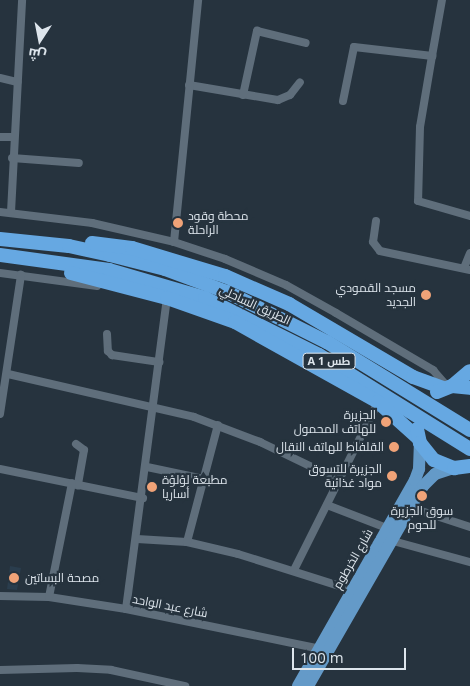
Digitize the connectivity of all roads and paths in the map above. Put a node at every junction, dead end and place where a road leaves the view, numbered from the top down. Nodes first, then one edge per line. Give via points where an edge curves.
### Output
1 (22, 0) edge
2 (198, 0) edge
3 (442, 0) edge
4 (306, 43) dead end
5 (432, 56) junction
6 (0, 78) edge
7 (18, 82) junction
8 (300, 82) dead end
9 (190, 85) junction
10 (243, 95) junction
11 (343, 101) dead end
12 (0, 137) edge
13 (14, 137) junction
14 (12, 158) junction
15 (79, 163) dead end
16 (0, 212) edge
17 (11, 212) junction
18 (470, 216) edge
19 (376, 220) dead end
20 (0, 239) edge
21 (174, 242) junction
22 (69, 246) junction
23 (470, 253) edge
24 (0, 255) edge
25 (467, 269) edge
26 (0, 273) edge
27 (21, 275) junction
28 (182, 282) junction
29 (167, 300) junction
30 (107, 334) dead end
31 (159, 362) junction
32 (470, 371) edge
33 (8, 374) junction
34 (448, 387) junction
35 (470, 388) edge
36 (1, 397) edge
37 (378, 402) junction
38 (154, 407) junction
39 (0, 414) edge
40 (218, 425) junction
41 (470, 430) edge
42 (419, 440) junction
43 (76, 444) dead end
44 (470, 449) edge
45 (470, 466) edge
46 (146, 467) junction
47 (454, 468) junction
48 (0, 469) edge
49 (204, 479) junction
50 (339, 480) junction
51 (75, 484) junction
52 (143, 498) junction
53 (327, 505) junction
54 (412, 508) junction
55 (470, 527) edge
56 (387, 528) junction
57 (137, 539) junction
58 (393, 541) junction
59 (187, 542) junction
60 (470, 562) edge
61 (294, 570) junction
62 (352, 590) junction
63 (2, 597) edge
64 (49, 597) junction
65 (126, 609) junction
66 (322, 649) junction
67 (0, 670) edge
68 (144, 676) junction
69 (141, 686) edge
70 (185, 686) edge
71 (298, 686) edge
72 (308, 686) edge

1 - 7 street
2 - 9 street
3 - 5 street
4 - 10 street via 257,31
5 - 11 street via 354,47
5 - 18 street via 420,127 418,200
6 - 7 street
7 - 13 street
8 - 10 street via 290,95 278,100
9 - 10 street
9 - 21 street
12 - 13 street
13 - 14 street
14 - 15 street
14 - 17 street
16 - 17 street
17 - 21 street via 92,223
19 - 25 street via 373,242 380,250
20 - 22 highway, الطريق الساحلي / A 1 طس
21 - 34 street via 286,285 432,370
22 - 28 highway, الطريق الساحلي / A 1 طس
22 - 34 highway via 102,244 132,248 216,273 288,304 405,372
23 - 25 street
24 - 28 highway, الطريق الساحلي / A 1 طس
24 - 29 highway via 23,265 98,279
26 - 27 street
27 - 29 street
27 - 33 street
28 - 41 highway, الطريق الساحلي / A 1 طس via 247,300 297,325
28 - 44 highway, الطريق الساحلي / A 1 طس via 290,338
29 - 31 street
29 - 37 highway via 211,312 258,333
30 - 31 street via 108,352 112,355
31 - 38 street
32 - 34 highway
33 - 36 street
33 - 38 street
34 - 35 highway
34 - 42 highway via 427,400 422,408 417,428
36 - 39 street
37 - 42 highway
37 - 50 street
38 - 40 street
38 - 46 street
40 - 49 street
40 - 50 street
42 - 47 highway via 434,460
42 - 56 main road, شارع الخرطوم via 418,475
43 - 51 street via 84,450
45 - 47 highway
46 - 49 street
46 - 52 street
47 - 54 main road, شارع الخرطوم via 432,476
48 - 51 street
49 - 59 street
50 - 53 street
51 - 52 street
51 - 64 street
52 - 57 street
53 - 56 street
53 - 61 street
54 - 55 street
54 - 58 main road, شارع الخرطوم
56 - 62 main road, شارع الخرطوم
57 - 59 street
57 - 65 street
58 - 60 street
58 - 66 main road, شارع الخرطوم
59 - 61 street
61 - 62 street
62 - 66 main road, شارع الخرطوم
63 - 64 street, شارع عبد الواحد
64 - 65 street, شارع عبد الواحد
65 - 66 street, شارع عبد الواحد
66 - 71 main road, شارع الخرطوم
66 - 72 main road, شارع الخرطوم
67 - 68 street via 77,668
68 - 69 street
68 - 70 street

